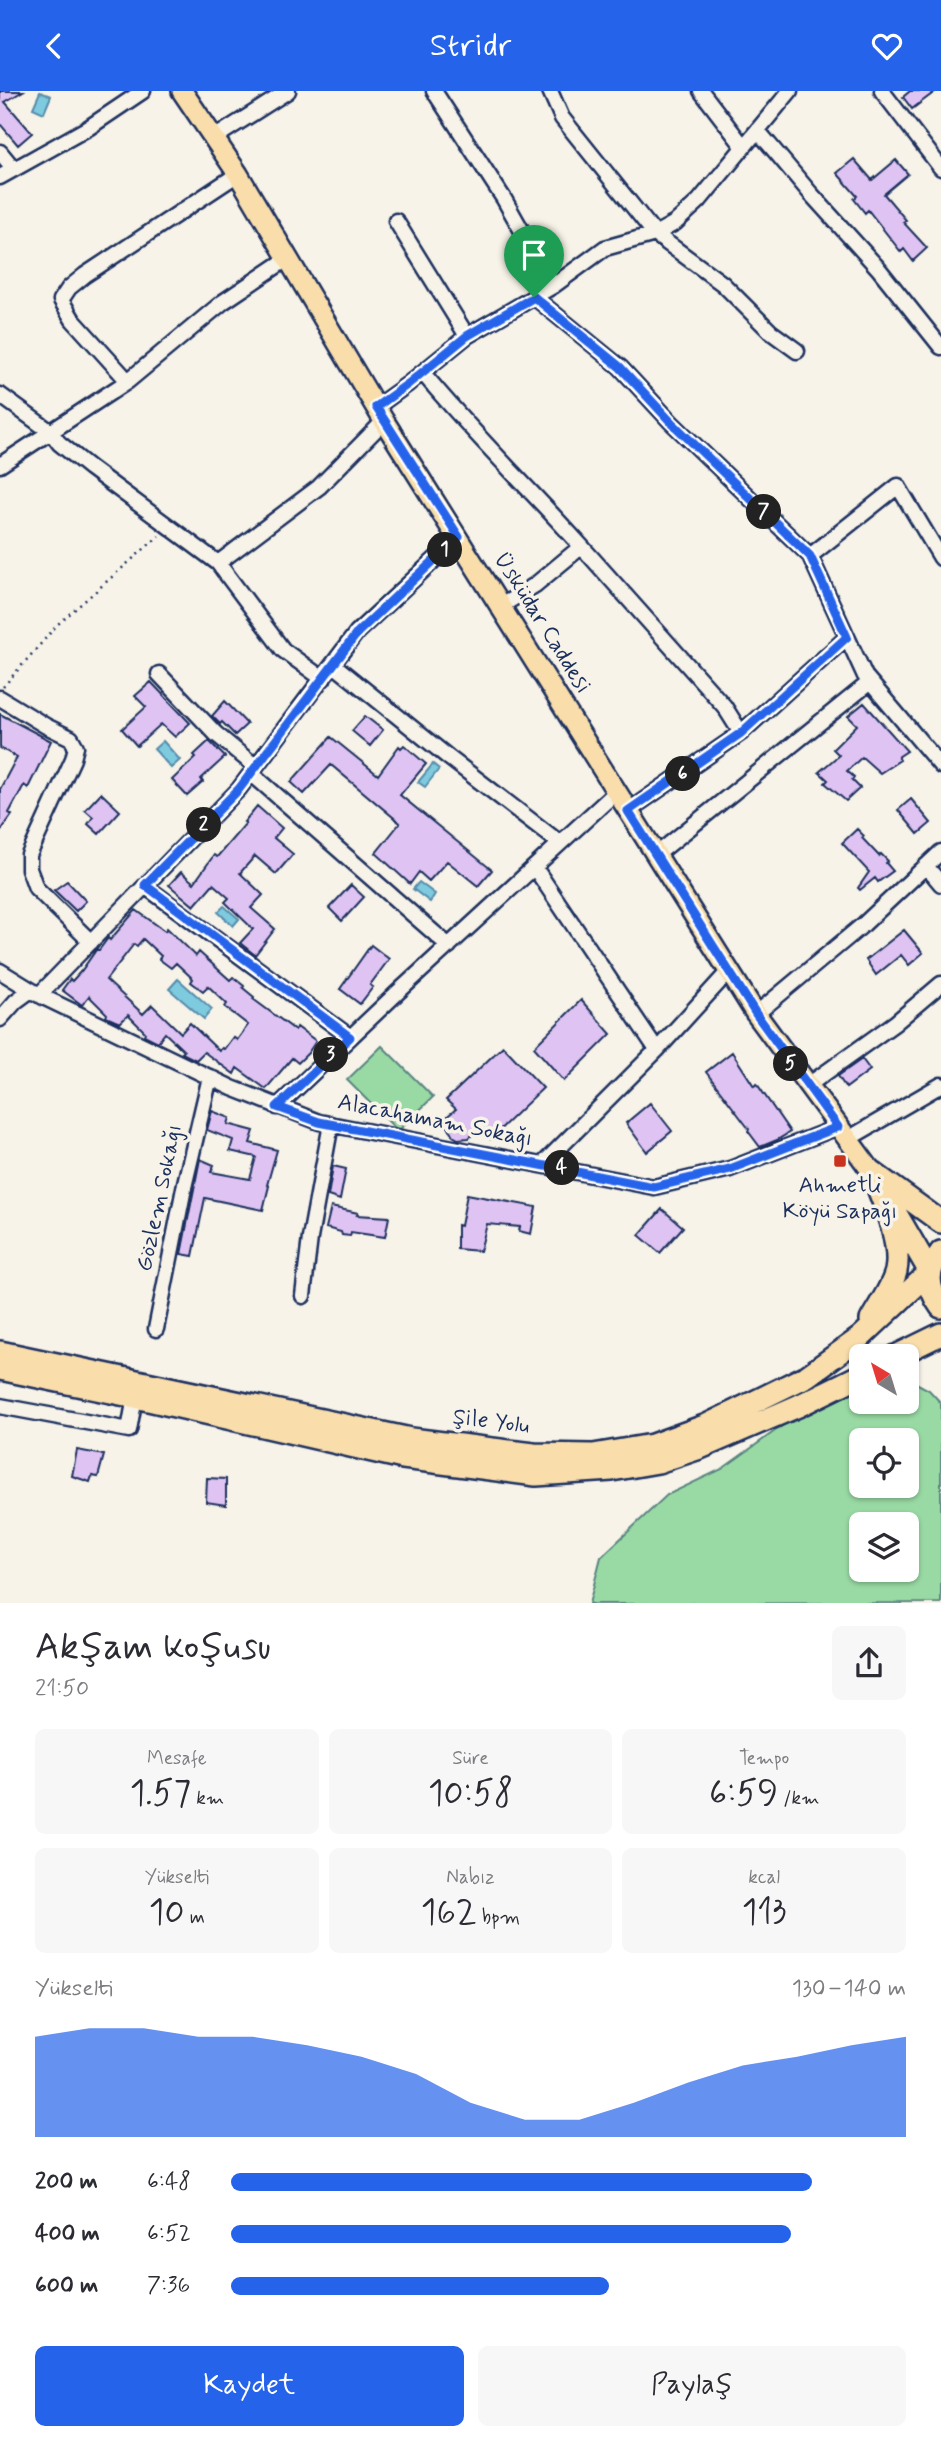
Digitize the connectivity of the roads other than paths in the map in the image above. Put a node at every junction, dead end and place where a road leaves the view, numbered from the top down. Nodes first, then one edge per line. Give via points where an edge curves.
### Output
1 (143, 91) edge
2 (182, 91) edge
3 (288, 91) edge
4 (435, 91) edge
5 (550, 91) edge
6 (701, 91) edge
7 (790, 91) edge
8 (881, 91) edge
9 (758, 131) junction
10 (214, 138) junction
11 (743, 146) junction
12 (0, 152) edge
13 (941, 168) edge
14 (14, 169) junction
15 (237, 174) junction
16 (0, 177) edge
17 (396, 221) dead end
18 (655, 234) junction
19 (287, 258) junction
20 (553, 286) junction
21 (534, 297) junction
22 (467, 336) junction
23 (941, 347) edge
24 (797, 351) dead end
25 (423, 373) junction
26 (128, 381) junction
27 (0, 395) edge
28 (380, 414) junction
29 (51, 432) junction
30 (0, 465) edge
31 (459, 537) junction
32 (583, 548) junction
33 (810, 556) junction
34 (941, 558) edge
35 (218, 563) junction
36 (501, 606) junction
37 (847, 637) junction
38 (334, 664) junction
39 (159, 674) dead end
40 (323, 679) junction
41 (870, 682) junction
42 (0, 698) edge
43 (741, 733) junction
44 (941, 766) edge
45 (253, 770) junction
46 (616, 792) junction
47 (628, 811) junction
48 (560, 843) junction
49 (941, 852) edge
50 (656, 855) junction
51 (926, 866) junction
52 (536, 868) junction
53 (941, 884) edge
54 (145, 885) junction
55 (91, 941) junction
56 (449, 946) junction
57 (0, 971) edge
58 (729, 971) junction
59 (941, 985) edge
60 (35, 993) junction
61 (756, 1014) junction
62 (0, 1019) edge
63 (350, 1037) junction
64 (657, 1050) junction
65 (210, 1077) junction
66 (941, 1085) edge
67 (807, 1086) junction
68 (277, 1107) junction
69 (331, 1124) junction
70 (843, 1133) junction
71 (543, 1164) junction
72 (873, 1172) junction
73 (941, 1206) edge
74 (941, 1222) edge
75 (941, 1252) edge
76 (930, 1272) junction
77 (303, 1296) dead end
78 (941, 1307) edge
79 (156, 1329) dead end
80 (941, 1334) edge
81 (861, 1336) junction
82 (919, 1344) edge
83 (919, 1346) edge
84 (941, 1347) edge
85 (0, 1352) edge
86 (0, 1369) edge
87 (849, 1380) edge
88 (135, 1397) junction
89 (0, 1406) edge

1 - 14 street
2 - 10 main road, Üsküdar Caddesi
3 - 10 street
4 - 20 street
5 - 18 street via 562,118
6 - 11 street
7 - 9 street
8 - 13 street
9 - 11 street
9 - 23 street
10 - 15 main road, Üsküdar Caddesi
11 - 18 street via 699,201
12 - 14 street
14 - 16 street
15 - 19 main road, Üsküdar Caddesi
15 - 26 street via 85,275 61,300 72,320
17 - 22 street
18 - 20 street via 605,248
18 - 24 street via 723,284
19 - 26 street via 223,302
19 - 28 main road, Üsküdar Caddesi
20 - 21 street
21 - 22 street
21 - 33 street via 620,367
22 - 25 street
25 - 28 street
25 - 32 street
26 - 29 street
27 - 29 street
28 - 31 main road, Üsküdar Caddesi
28 - 35 street via 319,487
29 - 30 street
29 - 35 street via 59,443
31 - 36 main road, Üsküdar Caddesi
31 - 38 street via 358,632
32 - 36 street
32 - 43 street via 724,706
33 - 34 street via 898,487
33 - 37 street
35 - 40 street via 283,650
36 - 46 main road, Üsküdar Caddesi
37 - 41 street
37 - 43 street
38 - 40 street
38 - 48 street
39 - 45 street
40 - 45 street
41 - 44 street
41 - 50 street
42 - 55 street via 71,738 76,747 29,855 29,869 36,888
43 - 47 street
45 - 54 street
45 - 56 street
46 - 47 main road, Üsküdar Caddesi
46 - 48 street
47 - 50 main road, Üsküdar Caddesi
48 - 52 street
49 - 51 street
50 - 58 main road, Üsküdar Caddesi
51 - 53 street
51 - 61 street
52 - 56 street
52 - 64 street
54 - 55 street
54 - 63 street
55 - 60 street
56 - 63 street
57 - 60 street, Alacahamam Sokağı
58 - 61 main road, Üsküdar Caddesi
58 - 64 street
59 - 67 street
60 - 62 street via 16,1001
60 - 65 street, Alacahamam Sokağı
61 - 67 main road, Üsküdar Caddesi
63 - 68 street
64 - 71 street
65 - 68 street, Alacahamam Sokağı
65 - 79 street, Gözlem Sokağı
66 - 70 street, Alacahamam Sokağı
67 - 70 main road, Üsküdar Caddesi
68 - 69 street, Alacahamam Sokağı
69 - 71 street, Alacahamam Sokağı
69 - 77 street
70 - 71 street, Alacahamam Sokağı via 730,1169 654,1187
70 - 72 main road, Üsküdar Caddesi
72 - 73 highway
72 - 74 highway, Üsküdar Caddesi
72 - 76 highway, Üsküdar Caddesi
72 - 81 highway via 890,1220 896,1271
75 - 76 highway, Şile Yolu
76 - 78 highway, Üsküdar Caddesi via 933,1297
76 - 81 highway, Şile Yolu
80 - 82 highway
81 - 85 highway, Şile Yolu via 807,1376 708,1425 652,1445 593,1455 534,1454 411,1439
83 - 84 highway
86 - 88 highway, Şile Yolu
87 - 88 highway, Şile Yolu via 700,1448 658,1462 536,1475 403,1458
88 - 89 street via 129,1430

